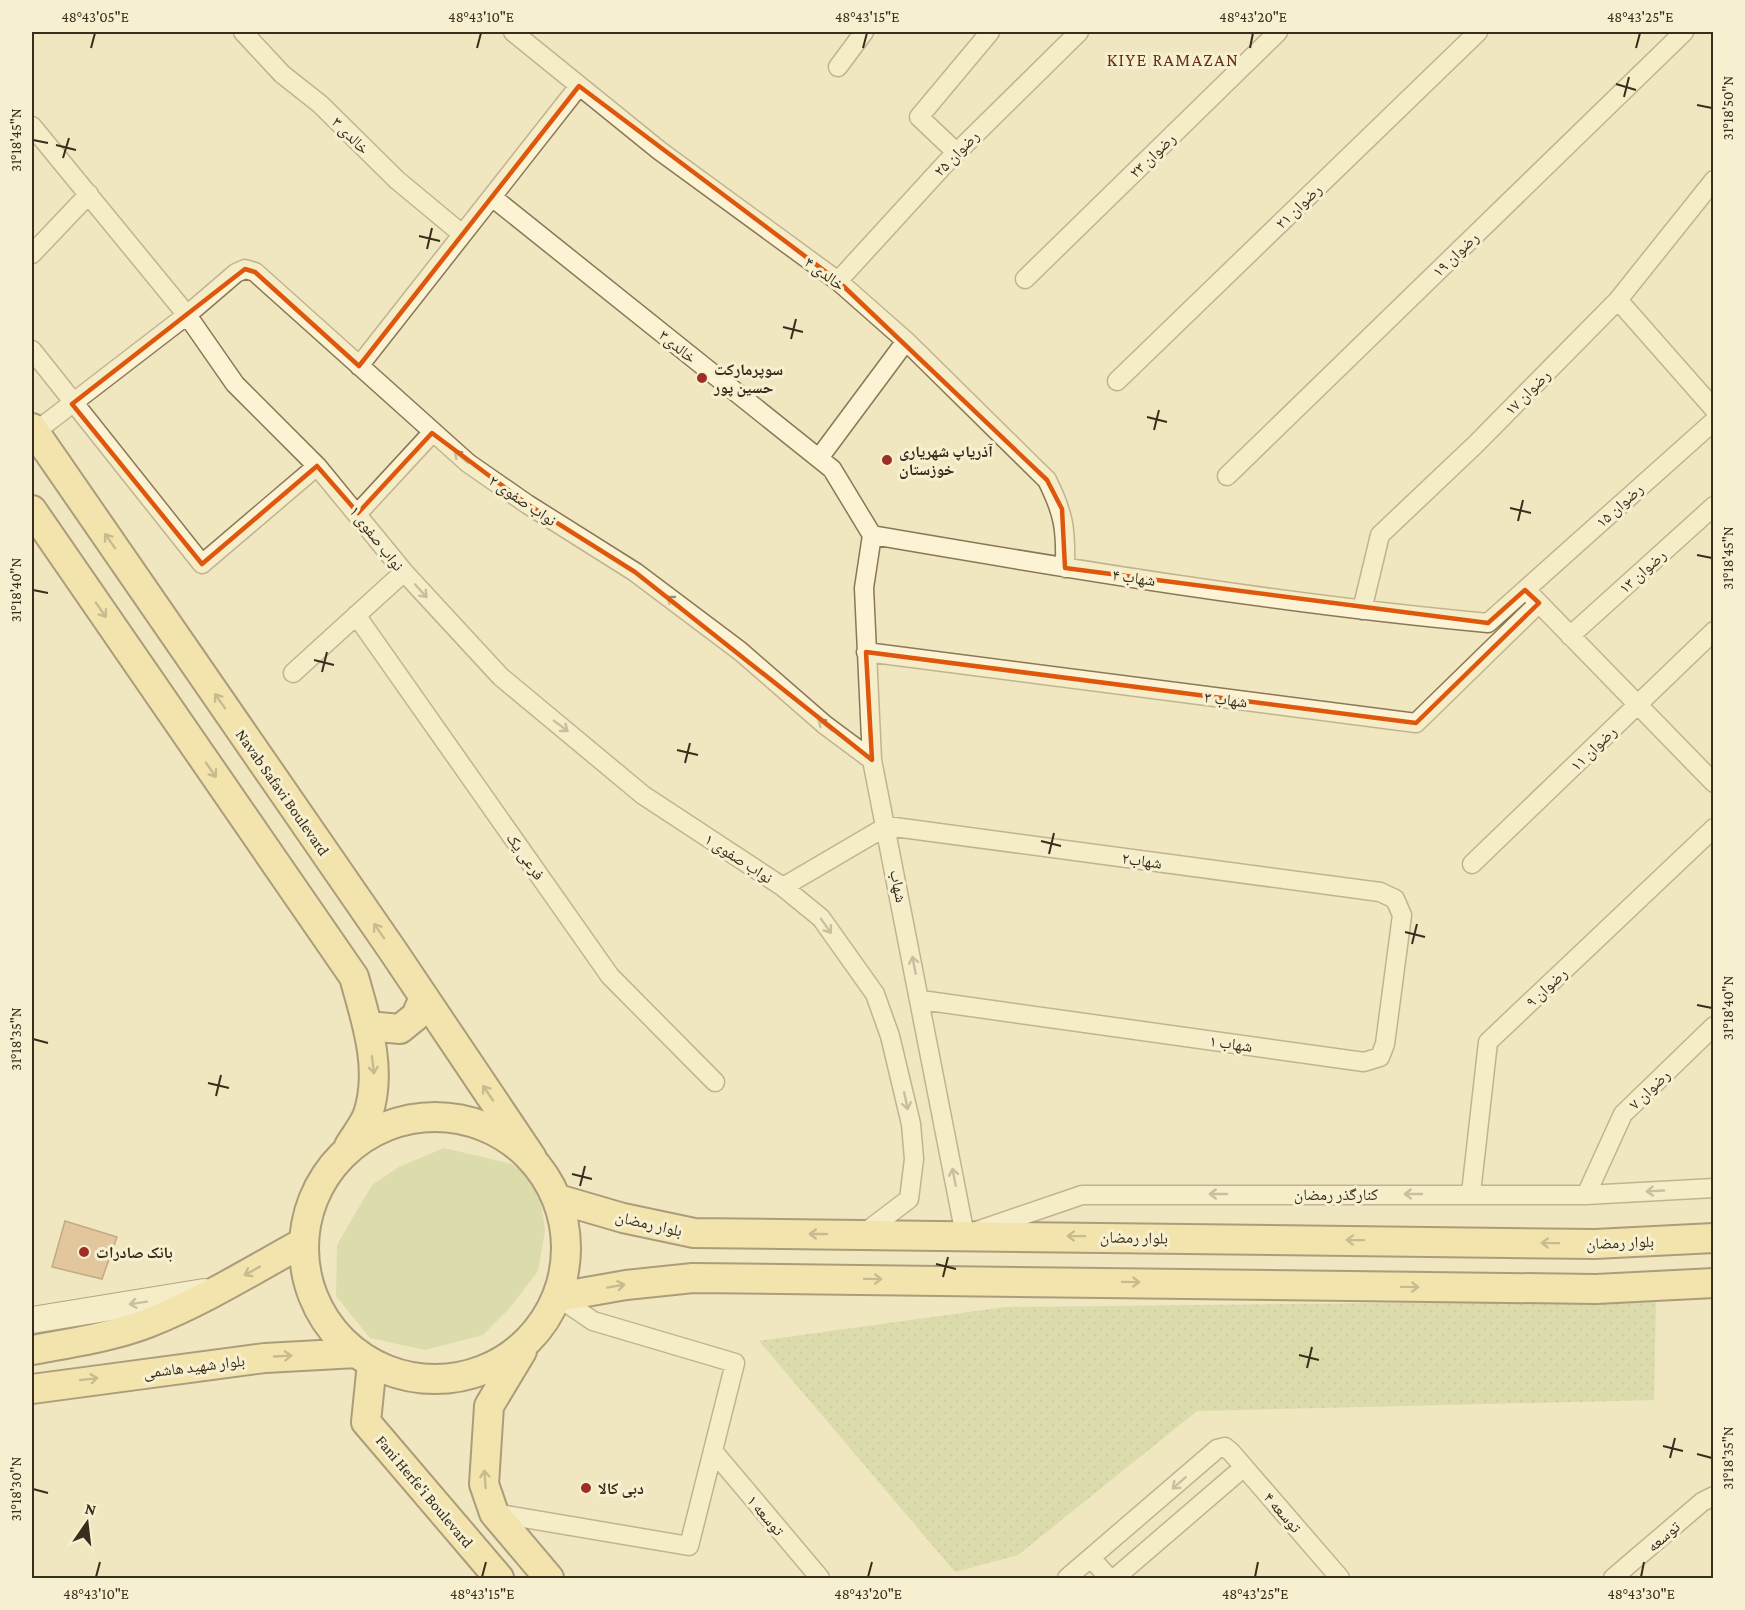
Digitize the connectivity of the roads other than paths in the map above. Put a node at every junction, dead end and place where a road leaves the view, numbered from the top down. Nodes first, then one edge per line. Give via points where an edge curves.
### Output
1 (243, 32) edge
2 (513, 32) edge
3 (864, 32) edge
4 (990, 32) edge
5 (1078, 32) edge
6 (1278, 32) edge
7 (1478, 32) edge
8 (1684, 32) edge
9 (838, 67) dead end
10 (579, 86) junction
11 (32, 126) edge
12 (956, 152) junction
13 (1713, 180) edge
14 (89, 194) junction
15 (492, 197) junction
16 (462, 234) junction
17 (32, 254) edge
18 (1025, 279) dead end
19 (838, 280) junction
20 (1618, 300) junction
21 (187, 315) junction
22 (906, 340) junction
23 (32, 350) edge
24 (359, 366) junction
25 (1117, 381) dead end
26 (72, 404) junction
27 (1713, 409) edge
28 (1713, 421) edge
29 (33, 430) edge
30 (432, 433) junction
31 (819, 458) junction
32 (317, 466) junction
33 (1227, 476) dead end
34 (1713, 506) edge
35 (32, 510) edge
36 (358, 513) junction
37 (872, 535) junction
38 (1065, 568) junction
39 (404, 572) junction
40 (1526, 590) junction
41 (1539, 603) junction
42 (1362, 610) junction
43 (357, 615) junction
44 (1397, 615) joint
45 (1713, 632) edge
46 (1570, 636) junction
47 (866, 652) junction
48 (293, 673) dead end
49 (1637, 705) junction
50 (872, 760) junction
51 (1713, 783) edge
52 (887, 826) junction
53 (1713, 828) edge
54 (1473, 864) dead end
55 (783, 887) junction
56 (1395, 899) joint
57 (424, 997) junction
58 (921, 1000) junction
59 (368, 1026) junction
60 (1713, 1026) edge
61 (715, 1082) dead end
62 (346, 1151) junction
63 (532, 1158) junction
64 (1713, 1188) edge
65 (1472, 1193) junction
66 (1586, 1195) junction
67 (558, 1199) junction
68 (863, 1234) junction
69 (965, 1235) junction
70 (1223, 1237) junction
71 (1713, 1238) edge
72 (304, 1242) junction
73 (1222, 1282) junction
74 (1713, 1283) edge
75 (216, 1290) junction
76 (558, 1297) junction
77 (32, 1320) edge
78 (528, 1342) junction
79 (32, 1350) edge
80 (364, 1358) junction
81 (32, 1389) edge
82 (712, 1451) junction
83 (1244, 1467) junction
84 (1713, 1496) edge
85 (494, 1513) junction
86 (1091, 1558) junction
87 (499, 1578) edge
88 (549, 1578) edge
89 (820, 1578) edge
90 (1067, 1578) edge
91 (1109, 1578) edge
92 (1115, 1578) edge
93 (1340, 1578) edge
94 (1614, 1578) edge

1 - 16 street, خالدی ۳ via 282,74
2 - 10 street, خالدی ۴
3 - 9 street
4 - 12 street via 919,117
5 - 12 street, رضوان ۲۵
6 - 18 street, رضوان ۲۳
7 - 25 street, رضوان ۲۱
8 - 33 street, رضوان ۱۹
10 - 15 street
10 - 19 street, خالدی ۴ via 660,151
11 - 14 street, نواب صفوی ۱
12 - 19 street, رضوان ۲۵
13 - 20 street, رضوان ۱۷
14 - 17 street
14 - 21 street, نواب صفوی ۱
15 - 16 street
15 - 31 street, خالدی۳
16 - 24 street
19 - 22 street, خالدی ۴
20 - 27 street
20 - 42 street, رضوان ۱۷ via 1476,444 1380,534
21 - 24 street, نواب صفوی ۲ via 245,269 255,272
21 - 26 street
21 - 32 street, نواب صفوی ۱ via 236,384
22 - 31 street
22 - 38 street, خالدی ۴ via 1047,480 1062,509
23 - 26 street
24 - 30 street, نواب صفوی ۲
26 - 29 street
26 - 32 street via 202,564
28 - 40 street, رضوان ۱۵
57 -> 29 main road, Navab Safavi Boulevard
30 - 36 street
50 -> 30 street, نواب صفوی ۲ via 740,651 635,572 527,504
31 - 37 street, خالدی۳ via 832,469
32 - 36 street, نواب صفوی ۱
34 - 46 street, رضوان ۱۳
35 -> 59 main road via 354,977
36 - 39 street, نواب صفوی ۱
37 - 38 street, شهاب ۴
37 - 47 street, شهاب via 864,588
38 - 42 street, شهاب ۴
39 - 43 street
39 -> 55 street, نواب صفوی ۱ via 501,677 537,708 643,795
40 - 41 street
40 - 44 street, رضوان ۱۵ via 1488,623
41 - 46 street
41 - 47 street, شهاب ۳ via 1416,723
42 - 44 street, شهاب ۴
43 - 48 street
43 - 61 street, فرعی یک via 610,976
45 - 49 street, رضوان ۱۱
46 - 49 street
47 - 50 street, شهاب
49 - 51 street
49 - 54 street, رضوان ۱۱
50 - 52 street, شهاب
52 - 55 street
52 - 56 street, شهاب۲ via 1380,892
58 -> 52 street, شهاب
53 - 65 street, رضوان ۹ via 1488,1042
55 -> 68 street, نواب صفوی ۱ via 821,918 875,994 903,1087 914,1159 909,1199
56 - 58 street, شهاب ۱ via 1402,915 1385,1044 1380,1057 1364,1062
57 - 59 main road via 416,1016 400,1029
63 -> 57 main road, Navab Safavi Boulevard
69 -> 58 street, شهاب
59 -> 62 main road via 374,1078 368,1115
60 - 66 street, رضوان ۷ via 1623,1114
62 - 63 main road via 390,1124 441,1116 491,1128
62 - 72 main road via 327,1172 310,1206
63 - 67 main road, Navab Safavi Boulevard
64 -> 66 street, کنارگذر رمضان
65 - 66 street, کنارگذر رمضان
65 -> 69 street, کنارگذر رمضان via 1082,1195
68 -> 67 main road, بلوار رمضان via 694,1233
67 - 76 main road via 568,1248
68 - 69 main road, بلوار رمضان
70 -> 69 main road, بلوار رمضان
71 -> 70 main road, بلوار رمضان via 1595,1244
70 - 73 main road
72 -> 75 main road
72 - 80 main road via 309,1284 327,1323
73 -> 74 main road via 1585,1289
76 -> 73 main road via 693,1278
75 -> 77 street
75 - 79 main road via 147,1324
76 - 78 main road
76 - 82 street via 592,1321 735,1363
78 - 80 main road via 494,1366 454,1378 412,1377
85 -> 78 main road via 484,1484 489,1406
81 -> 80 main road, بلوار شهید هاشمی via 265,1358
80 - 87 main road, Fani Herfe'i Boulevard via 366,1422
82 - 85 street via 689,1546
82 - 89 street, توسعه ۱
83 -> 86 street, توسعه ۴ via 1225,1447 1217,1449
83 - 92 street
83 - 93 street, توسعه ۴
84 - 94 street, توسعه
85 - 88 main road
86 - 90 street
86 - 91 street

